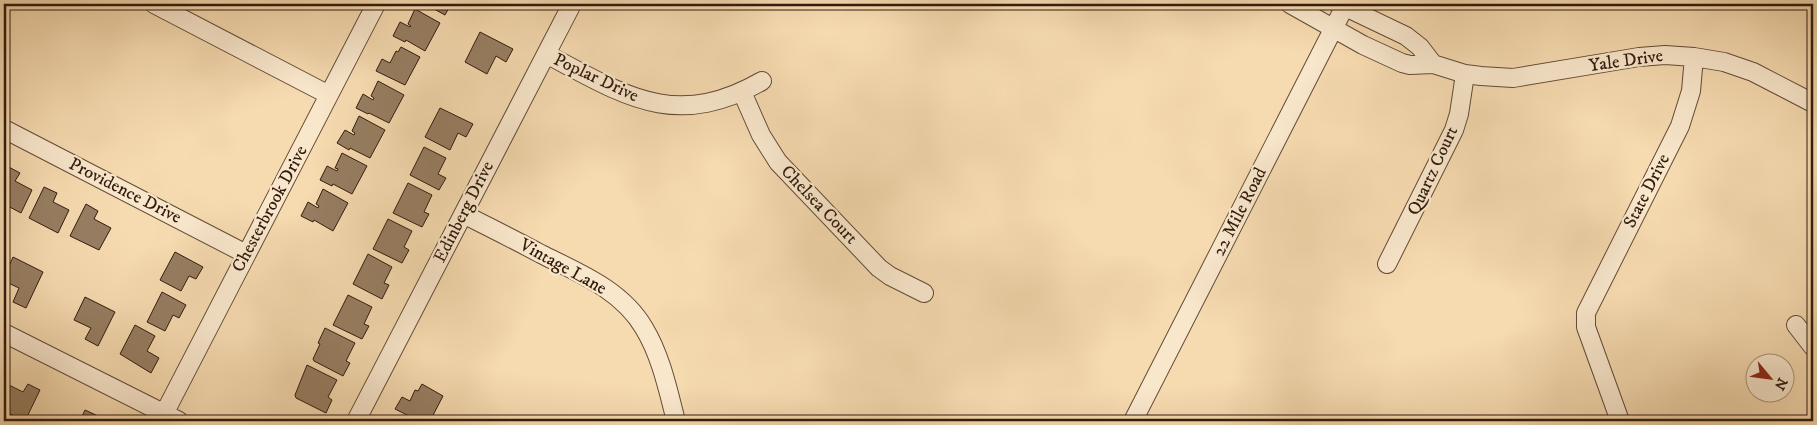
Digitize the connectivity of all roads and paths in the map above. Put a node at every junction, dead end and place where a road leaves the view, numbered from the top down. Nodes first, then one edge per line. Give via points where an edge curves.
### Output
1 (154, 4) edge
2 (376, 4) edge
3 (572, 4) edge
4 (1290, 4) edge
5 (1343, 5) edge
6 (1334, 28) junction
7 (546, 54) junction
8 (1694, 57) junction
9 (1433, 64) junction
10 (1466, 74) junction
11 (762, 81) dead end
12 (742, 92) junction
13 (329, 95) junction
14 (1813, 103) edge
15 (4, 129) edge
16 (463, 214) junction
17 (246, 254) junction
18 (1387, 264) dead end
19 (924, 293) dead end
20 (1796, 325) dead end
21 (4, 333) edge
22 (1813, 347) edge
23 (171, 417) edge
24 (356, 421) edge
25 (676, 421) edge
26 (1133, 421) edge
27 (1620, 421) edge

1 - 13 street
2 - 13 street, Chesterbrook Drive
3 - 7 street, Edinberg Drive
4 - 6 street, Yale Drive
5 - 6 street, 22 Mile Road
5 - 9 street via 1406,36
6 - 9 street, Yale Drive via 1402,63
6 - 26 street, 22 Mile Road
7 - 12 street, Poplar Drive via 612,89 648,102 696,105
7 - 16 street, Edinberg Drive
8 - 10 street, Yale Drive via 1640,57 1514,78
8 - 14 street, Yale Drive via 1724,62 1753,72
8 - 27 street, State Drive via 1691,91 1683,119 1589,305 1585,320
9 - 10 street, Yale Drive
10 - 18 street, Quartz Court via 1454,130
11 - 12 street, Poplar Drive
12 - 19 street, Chelsea Court via 768,148 791,176 879,268
13 - 17 street, Chesterbrook Drive
15 - 17 street, Providence Drive
16 - 24 street, Edinberg Drive
16 - 25 street, Vintage Lane via 581,274 623,303 652,342
17 - 23 street, Chesterbrook Drive
20 - 22 street
21 - 23 street

